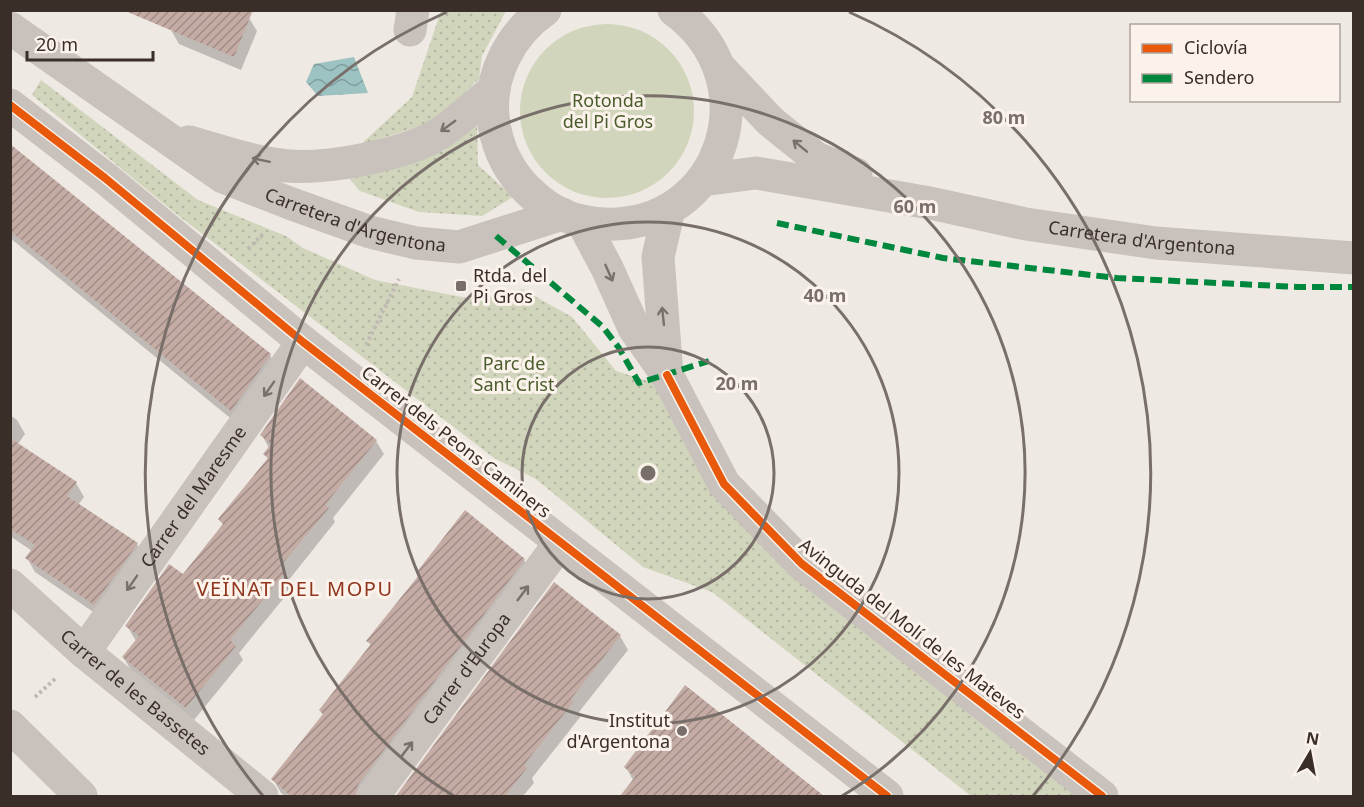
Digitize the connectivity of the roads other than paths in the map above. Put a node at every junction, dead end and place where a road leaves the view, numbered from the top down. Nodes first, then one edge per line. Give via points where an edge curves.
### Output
1 (674, 10) edge
2 (542, 12) edge
3 (10, 28) edge
4 (721, 69) junction
5 (494, 90) junction
6 (10, 105) edge
7 (161, 133) junction
8 (702, 180) junction
9 (930, 203) junction
10 (669, 208) junction
11 (572, 218) junction
12 (1353, 258) edge
13 (303, 342) junction
14 (667, 375) junction
15 (561, 543) junction
16 (10, 585) edge
17 (84, 652) junction
18 (19, 716) edge
19 (81, 796) edge
20 (261, 796) edge
21 (373, 796) edge
22 (887, 796) edge
23 (1102, 796) edge

1 - 4 street via 703,36
2 - 5 street via 510,47
3 - 7 street, Carretera d'Argentona
4 - 8 street via 727,102 725,127 719,151
9 -> 4 street via 816,159 770,121
5 -> 7 street, Carretera d'Argentona via 433,137 396,151 311,167 286,166
5 - 11 street via 494,126 514,176 540,202
6 - 13 street, Carrer dels Peons Caminers
7 - 11 street, Carretera d'Argentona via 223,177 370,232 416,243 459,247
8 - 9 street via 756,173
8 - 10 street
9 - 12 street, Carretera d'Argentona via 1026,224 1156,243
10 - 11 street via 627,224 597,224
14 -> 10 street via 658,257
11 -> 14 street, Avinguda del Molí de les Mateves via 607,268 634,328
13 - 15 street, Carrer dels Peons Caminers
13 -> 17 street, Carrer del Maresme
14 - 23 street, Avinguda del Molí de les Mateves via 724,484 802,564
21 -> 15 street, Carrer d'Europa
15 - 22 street, Carrer dels Peons Caminers
16 - 17 street, Carrer de les Bassetes
17 - 20 street, Carrer de les Bassetes
18 - 19 street

